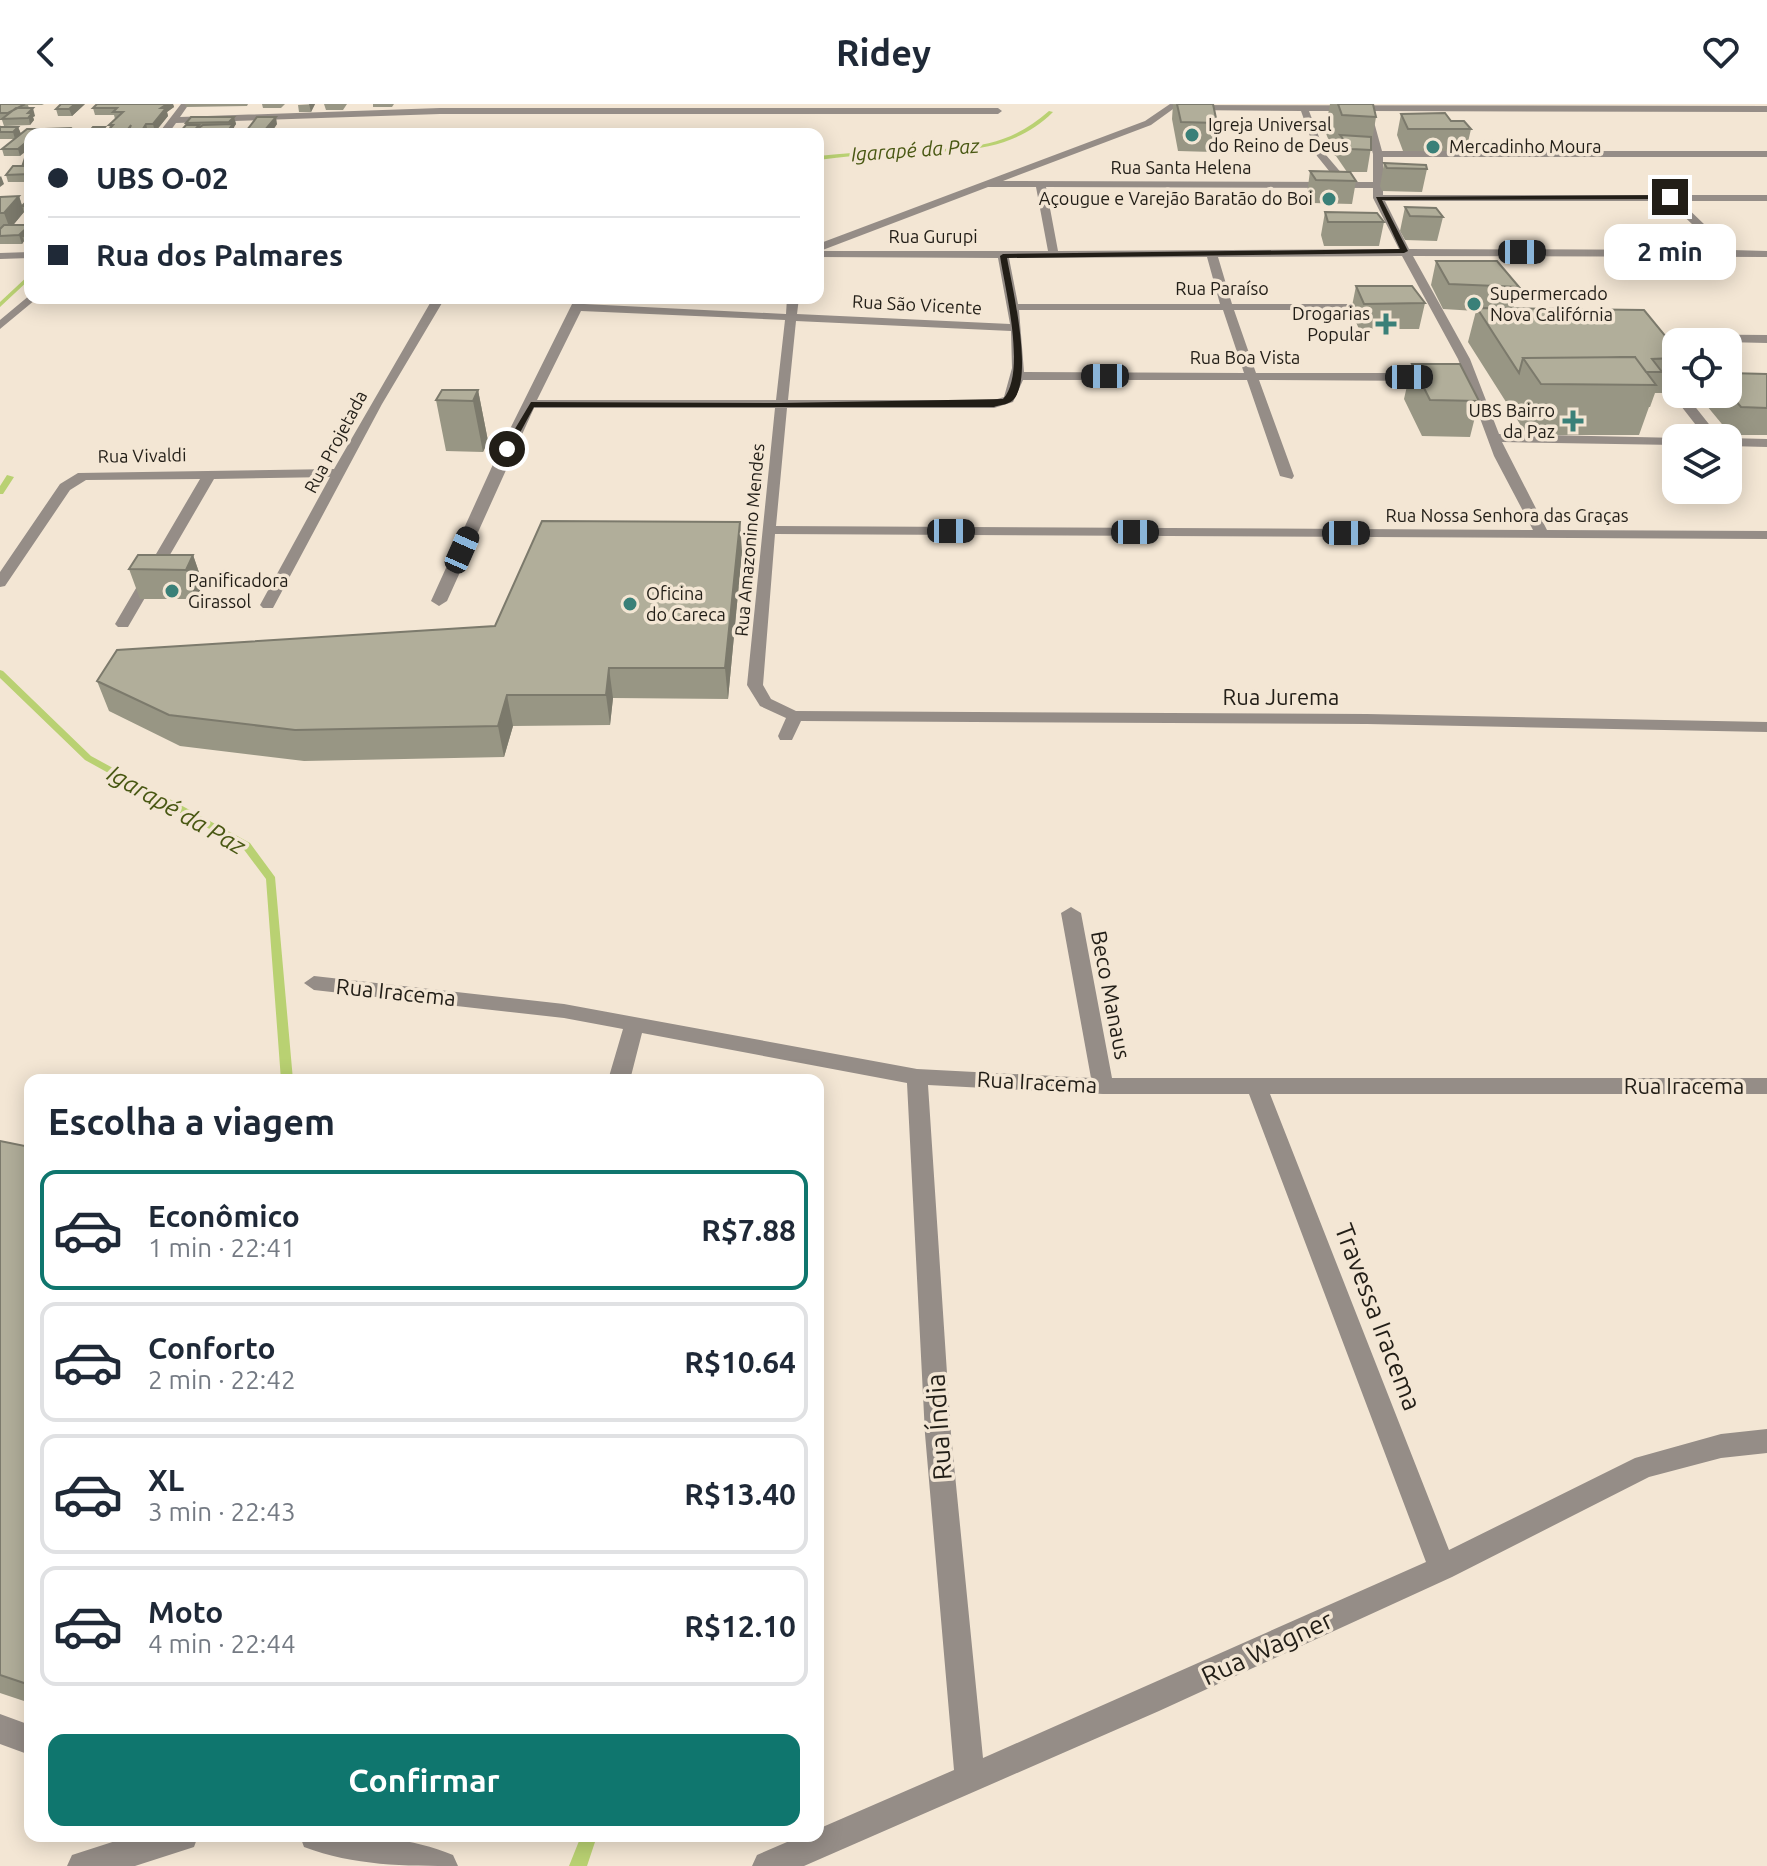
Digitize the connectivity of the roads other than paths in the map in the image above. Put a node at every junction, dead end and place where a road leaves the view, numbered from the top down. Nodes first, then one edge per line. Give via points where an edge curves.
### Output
1 (185, 104) edge
2 (1175, 106) edge
3 (1365, 106) edge
4 (1541, 106) edge
5 (1722, 106) edge
6 (595, 108) edge
7 (755, 108) edge
8 (1304, 108) junction
9 (1767, 109) edge
10 (998, 111) dead end
11 (172, 120) junction
12 (167, 128) edge
13 (1378, 154) junction
14 (1767, 154) edge
15 (985, 184) junction
16 (1040, 184) junction
17 (1346, 185) junction
18 (1376, 185) junction
19 (1670, 197) junction
20 (1378, 198) junction
21 (1767, 198) edge
22 (824, 246) edge
23 (1404, 251) junction
24 (1728, 253) junction
25 (824, 254) edge
26 (1212, 254) junction
27 (1767, 254) edge
28 (24, 255) edge
29 (0, 256) edge
30 (1003, 256) junction
31 (1054, 256) junction
32 (24, 304) edge
33 (436, 304) edge
34 (578, 304) edge
35 (609, 304) edge
36 (792, 304) edge
37 (1417, 306) edge
38 (1433, 306) junction
39 (1012, 307) junction
40 (1227, 307) junction
41 (1385, 307) edge
42 (789, 316) junction
43 (0, 326) edge
44 (1015, 328) junction
45 (1451, 333) junction
46 (1466, 334) dead end
47 (1767, 339) edge
48 (1639, 343) edge
49 (1018, 376) junction
50 (1250, 376) junction
51 (1441, 377) edge
52 (1457, 377) edge
53 (1473, 377) junction
54 (531, 404) junction
55 (781, 406) junction
56 (1690, 408) edge
57 (1702, 424) edge
58 (1496, 438) junction
59 (1662, 441) edge
60 (1742, 442) edge
61 (1767, 443) edge
62 (210, 473) junction
63 (339, 473) junction
64 (1287, 476) dead end
65 (768, 530) junction
66 (1543, 535) junction
67 (1767, 535) edge
68 (0, 583) edge
69 (439, 601) dead end
70 (268, 605) dead end
71 (123, 624) dead end
72 (795, 716) junction
73 (1767, 727) edge
74 (786, 736) dead end
75 (1071, 913) dead end
76 (314, 983) dead end
77 (634, 1026) junction
78 (621, 1074) edge
79 (917, 1077) junction
80 (1103, 1086) junction
81 (1767, 1086) edge
82 (1257, 1087) junction
83 (1767, 1441) edge
84 (1442, 1568) junction
85 (0, 1729) edge
86 (24, 1738) edge
87 (970, 1778) junction
88 (163, 1842) edge
89 (340, 1842) edge
90 (823, 1842) edge
91 (824, 1842) edge
92 (83, 1866) edge
93 (442, 1866) edge
94 (768, 1866) edge

1 - 11 street
2 - 8 street
2 - 15 street via 1148,123
3 - 4 street
3 - 8 street
3 - 13 street
4 - 5 street
5 - 9 street
6 - 7 street
6 - 11 street via 440,111 328,122
7 - 10 street
8 - 17 street via 1322,156
11 - 12 street
13 - 14 street
13 - 18 street
15 - 16 street, Rua Santa Helena
15 - 22 street
16 - 17 street, Rua Santa Helena
16 - 31 street
17 - 18 street, Rua Santa Helena
18 - 20 street
19 - 20 street
19 - 21 street
19 - 24 street
20 - 23 street
23 - 24 street, Rua Gurupi
23 - 26 street, Rua Gurupi
23 - 38 street
24 - 27 street, Rua Gurupi
25 - 30 street, Rua Gurupi
26 - 31 street, Rua Gurupi
26 - 40 street
28 - 29 street
30 - 31 street, Rua Gurupi
30 - 39 street
32 - 43 street
33 - 63 street, Rua Projetada
34 - 54 street
35 - 42 street, Rua São Vicente
36 - 42 street, Rua Amazonino Mendes
37 - 38 street
38 - 45 street
39 - 40 street, Rua Paraíso
39 - 44 street
40 - 41 street, Rua Paraíso
40 - 50 street
42 - 44 street, Rua São Vicente
42 - 55 street, Rua Amazonino Mendes
44 - 49 street
45 - 46 street
45 - 53 street
47 - 48 street
49 - 50 street, Rua Boa Vista
49 - 55 street via 1010,398 994,404
50 - 51 street, Rua Boa Vista
50 - 64 street
52 - 53 street
53 - 58 street
54 - 55 street
54 - 69 street
55 - 65 street, Rua Amazonino Mendes
56 - 57 street
58 - 59 street
58 - 66 street
60 - 61 street
62 - 63 street, Rua Vivaldi
62 - 68 street, Rua Vivaldi via 100,474 73,480
62 - 71 street
63 - 70 street, Rua Projetada
65 - 66 street, Rua Nossa Senhora das Graças
65 - 72 street, Rua Amazonino Mendes via 755,685 770,708
66 - 67 street, Rua Nossa Senhora das Graças
72 - 73 street, Rua Jurema
72 - 74 street
75 - 80 street, Beco Manaus
76 - 77 street, Rua Iracema via 564,1011
77 - 78 street
77 - 79 street, Rua Iracema
79 - 80 street, Rua Iracema
79 - 87 street, Rua Índia via 938,1434
80 - 82 street, Rua Iracema
81 - 82 street, Rua Iracema
82 - 84 street, Travessa Iracema
83 - 84 street, Rua Wagner via 1721,1446 1644,1466
84 - 87 street, Rua Wagner
85 - 86 street
87 - 91 street, Rua Wagner
88 - 92 street
89 - 93 street
90 - 94 street, Rua Wagner

